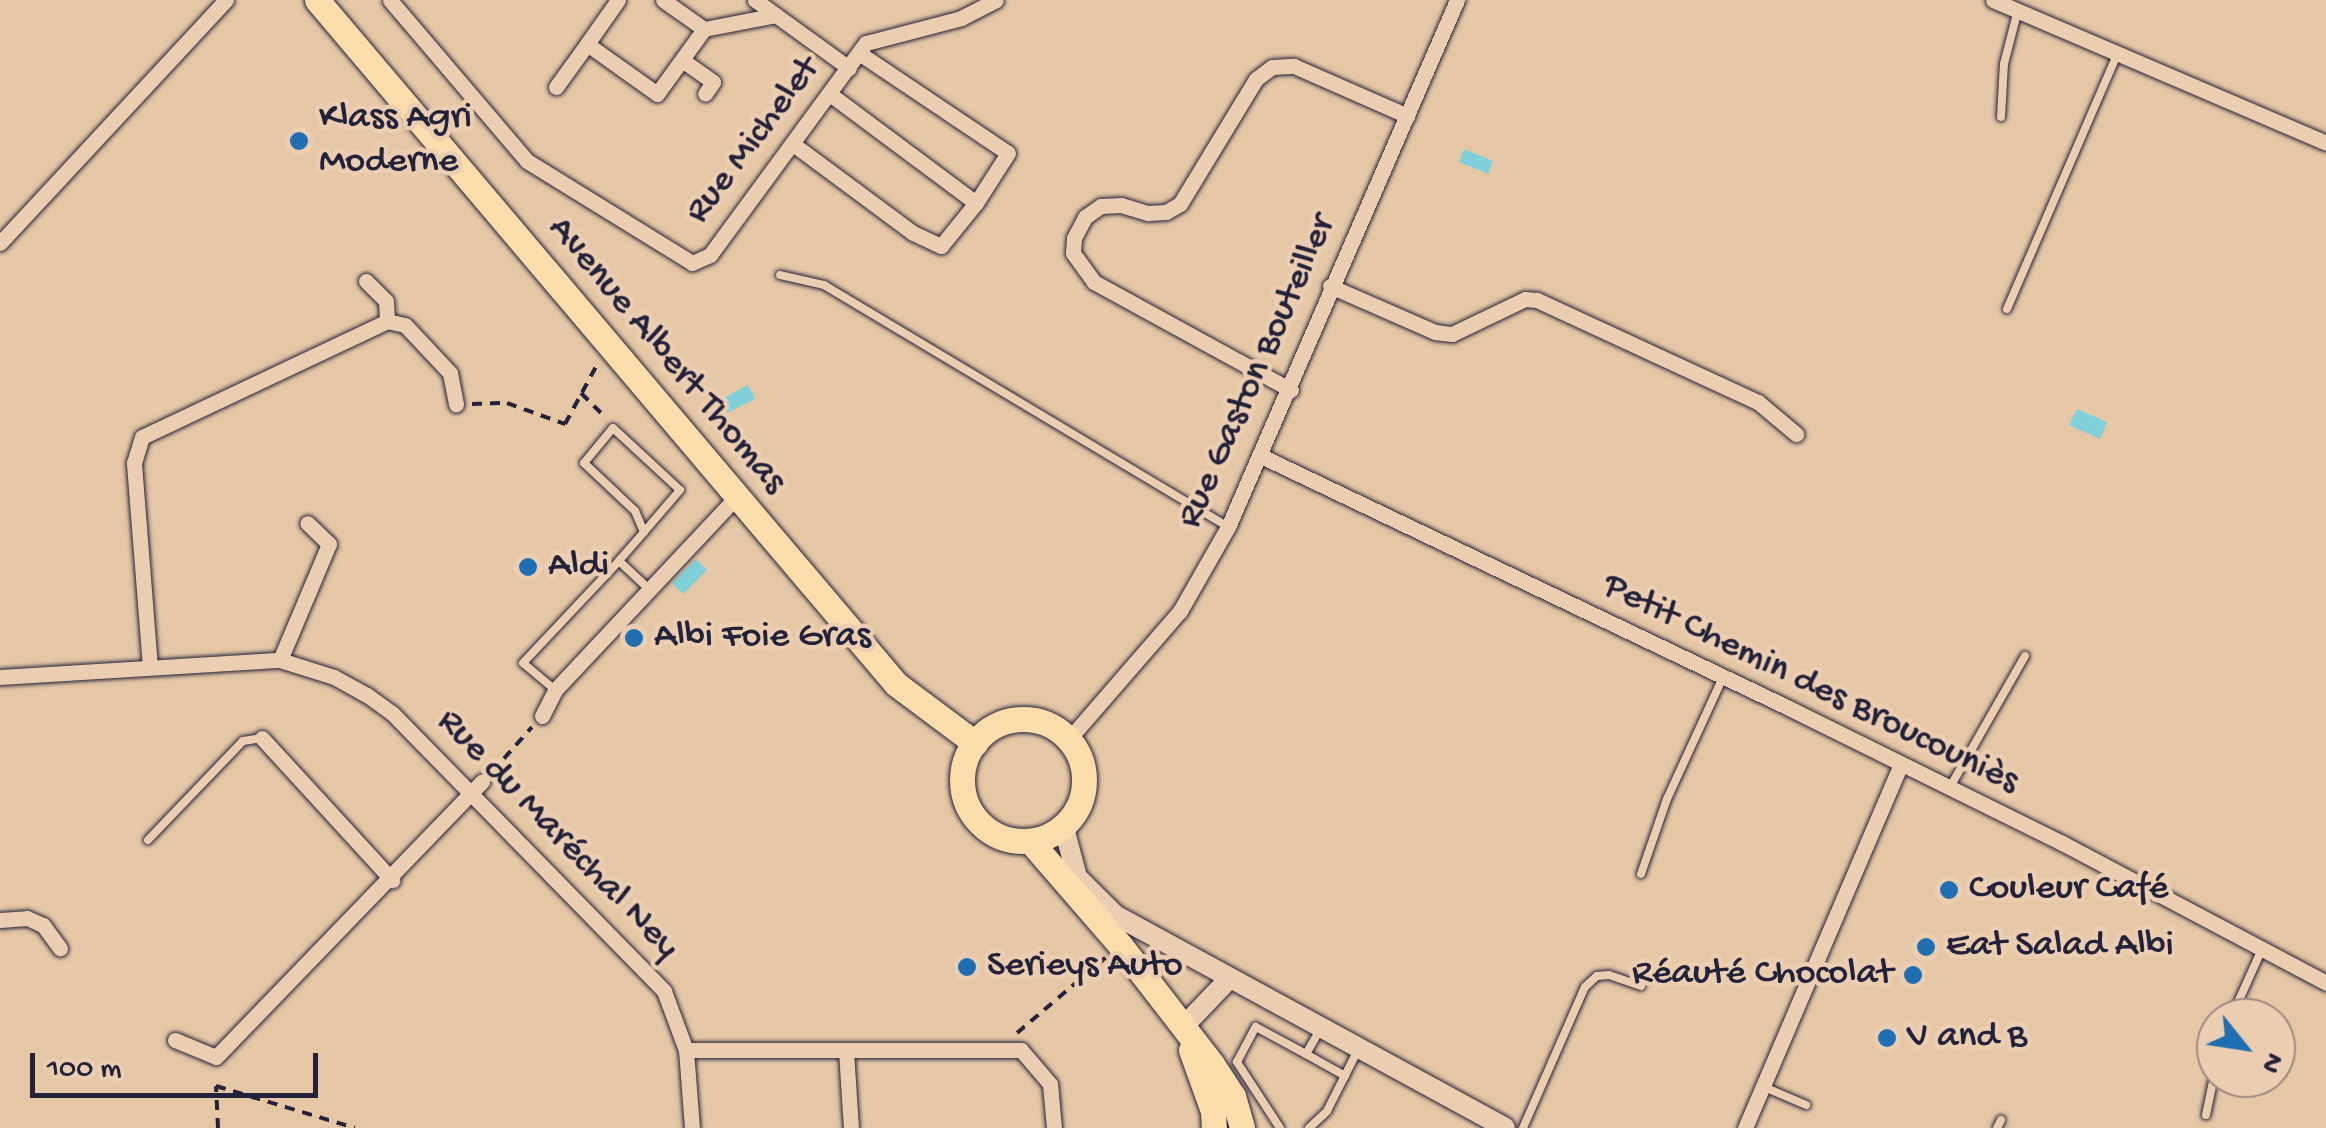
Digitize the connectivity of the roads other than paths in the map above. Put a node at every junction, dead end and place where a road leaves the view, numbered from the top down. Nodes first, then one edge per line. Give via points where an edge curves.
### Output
1 (226, 0) edge
2 (317, 0) edge
3 (390, 0) edge
4 (618, 0) edge
5 (755, 0) edge
6 (996, 0) edge
7 (1457, 0) edge
8 (1992, 0) edge
9 (672, 2) edge
10 (2018, 10) junction
11 (776, 15) junction
12 (704, 29) junction
13 (587, 44) junction
14 (2118, 52) junction
15 (859, 53) junction
16 (682, 60) junction
17 (849, 68) junction
18 (556, 87) dead end
19 (705, 94) dead end
20 (830, 94) junction
21 (1408, 116) junction
22 (2002, 117) dead end
23 (2326, 143) edge
24 (794, 144) junction
25 (976, 204) junction
26 (2, 234) edge
27 (780, 276) dead end
28 (366, 281) dead end
29 (1330, 286) junction
30 (2008, 309) dead end
31 (387, 321) junction
32 (1291, 390) junction
33 (456, 404) road end
34 (1796, 434) dead end
35 (1261, 456) junction
36 (736, 497) junction
37 (307, 523) dead end
38 (1228, 527) junction
39 (644, 532) junction
40 (619, 560) junction
41 (649, 589) junction
42 (2026, 656) dead end
43 (280, 660) junction
44 (150, 667) junction
45 (0, 677) edge
46 (1723, 677) junction
47 (554, 690) junction
48 (542, 716) road end
49 (262, 738) joint
50 (1068, 739) junction
51 (975, 743) junction
52 (1901, 764) junction
53 (477, 788) junction
54 (1949, 789) junction
55 (1064, 828) junction
56 (148, 840) dead end
57 (1030, 841) junction
58 (1641, 874) dead end
59 (392, 880) junction
60 (0, 920) edge
61 (60, 948) dead end
62 (2263, 948) junction
63 (1230, 978) junction
64 (2326, 983) edge
65 (1641, 986) dead end
66 (2240, 998) edge
67 (1183, 1027) junction
68 (1321, 1028) junction
69 (175, 1040) dead end
70 (1359, 1048) junction
71 (686, 1050) junction
72 (846, 1051) junction
73 (1306, 1054) junction
74 (1344, 1076) junction
75 (1763, 1086) junction
76 (2210, 1098) edge
77 (1806, 1105) dead end
78 (2206, 1115) dead end
79 (692, 1128) edge
80 (850, 1128) edge
81 (1054, 1128) edge
82 (1214, 1128) edge
83 (1242, 1128) edge
84 (1280, 1128) edge
85 (1310, 1128) edge
86 (1505, 1128) edge
87 (1523, 1128) edge
88 (1745, 1128) edge

1 - 26 street
2 - 36 main road, Avenue Albert Thomas
3 - 24 street, Rue Michelet via 526,161 692,264 710,255
4 - 13 street
5 - 11 street
6 - 15 street, Rue Michelet via 961,18 866,43
7 - 21 street, Rue Gaston Bouteiller
8 - 10 street
9 - 12 street
10 - 14 street
10 - 22 lane via 2004,64
11 - 12 street
11 - 17 street
12 - 16 street
13 - 16 street via 657,94
13 - 18 street
14 - 23 street
14 - 30 lane
15 - 17 street, Rue Michelet
15 - 25 street via 1008,153
16 - 19 street via 713,82
17 - 20 street, Rue Michelet
20 - 24 street, Rue Michelet
20 - 25 street
21 - 29 street, Rue Gaston Bouteiller
21 - 32 street via 1294,66 1272,67 1256,79 1180,204 1148,213 1102,206 1085,217 1074,238 1073,253 1094,282
24 - 25 street via 941,246
27 - 38 lane via 824,285
28 - 31 street via 386,301
29 - 32 street, Rue Gaston Bouteiller
29 - 34 street via 1452,334 1525,299 1537,300 1758,402
31 - 33 street via 405,325 450,373
31 - 44 street via 142,437 134,463
32 - 35 street, Rue Gaston Bouteiller
35 - 38 street, Rue Gaston Bouteiller
35 - 46 street, Petit Chemin des Broucouniès
36 - 41 street
36 - 51 main road, Avenue Albert Thomas via 896,684
37 - 43 street via 329,544
38 - 50 street, Rue Gaston Bouteiller via 1180,611
39 - 39 lane via 680,490 613,428 584,464 635,511
39 - 40 lane
40 - 41 lane
40 - 47 lane via 524,662
41 - 47 street
42 - 54 lane
43 - 44 street, Rue du Maréchal Ney
43 - 53 street, Rue du Maréchal Ney via 367,694
44 - 45 street, Rue du Maréchal Ney
46 - 52 street, Petit Chemin des Broucouniès
46 - 58 lane
47 - 48 street
49 - 56 lane via 242,742
49 - 59 street
50 - 51 main road via 1044,722 1013,720
50 - 55 main road via 1084,777 1082,798
51 - 57 main road via 962,781 975,819 990,832
52 - 54 street, Petit Chemin des Broucouniès
52 - 75 street
53 - 59 street
53 - 71 street, Rue du Maréchal Ney via 650,974 680,1023
54 - 62 street, Petit Chemin des Broucouniès
55 - 57 main road
55 - 63 street via 1077,877 1115,914
57 - 67 main road
59 - 69 street via 216,1056
60 - 61 street via 27,918 44,925
62 - 64 street, Petit Chemin des Broucouniès
62 - 66 lane
63 - 67 street
63 - 68 street
65 - 87 lane via 1609,975 1585,987
67 - 82 main road
67 - 83 main road via 1233,1096
68 - 70 street
68 - 73 lane
70 - 74 lane
70 - 86 street
71 - 72 street
71 - 79 street, Rue du Maréchal Ney
72 - 80 street
72 - 81 street via 1012,1050 1030,1058 1050,1084
73 - 74 lane
73 - 84 lane via 1256,1026 1237,1062
74 - 85 lane via 1327,1112
75 - 77 lane
75 - 88 street
76 - 78 lane

